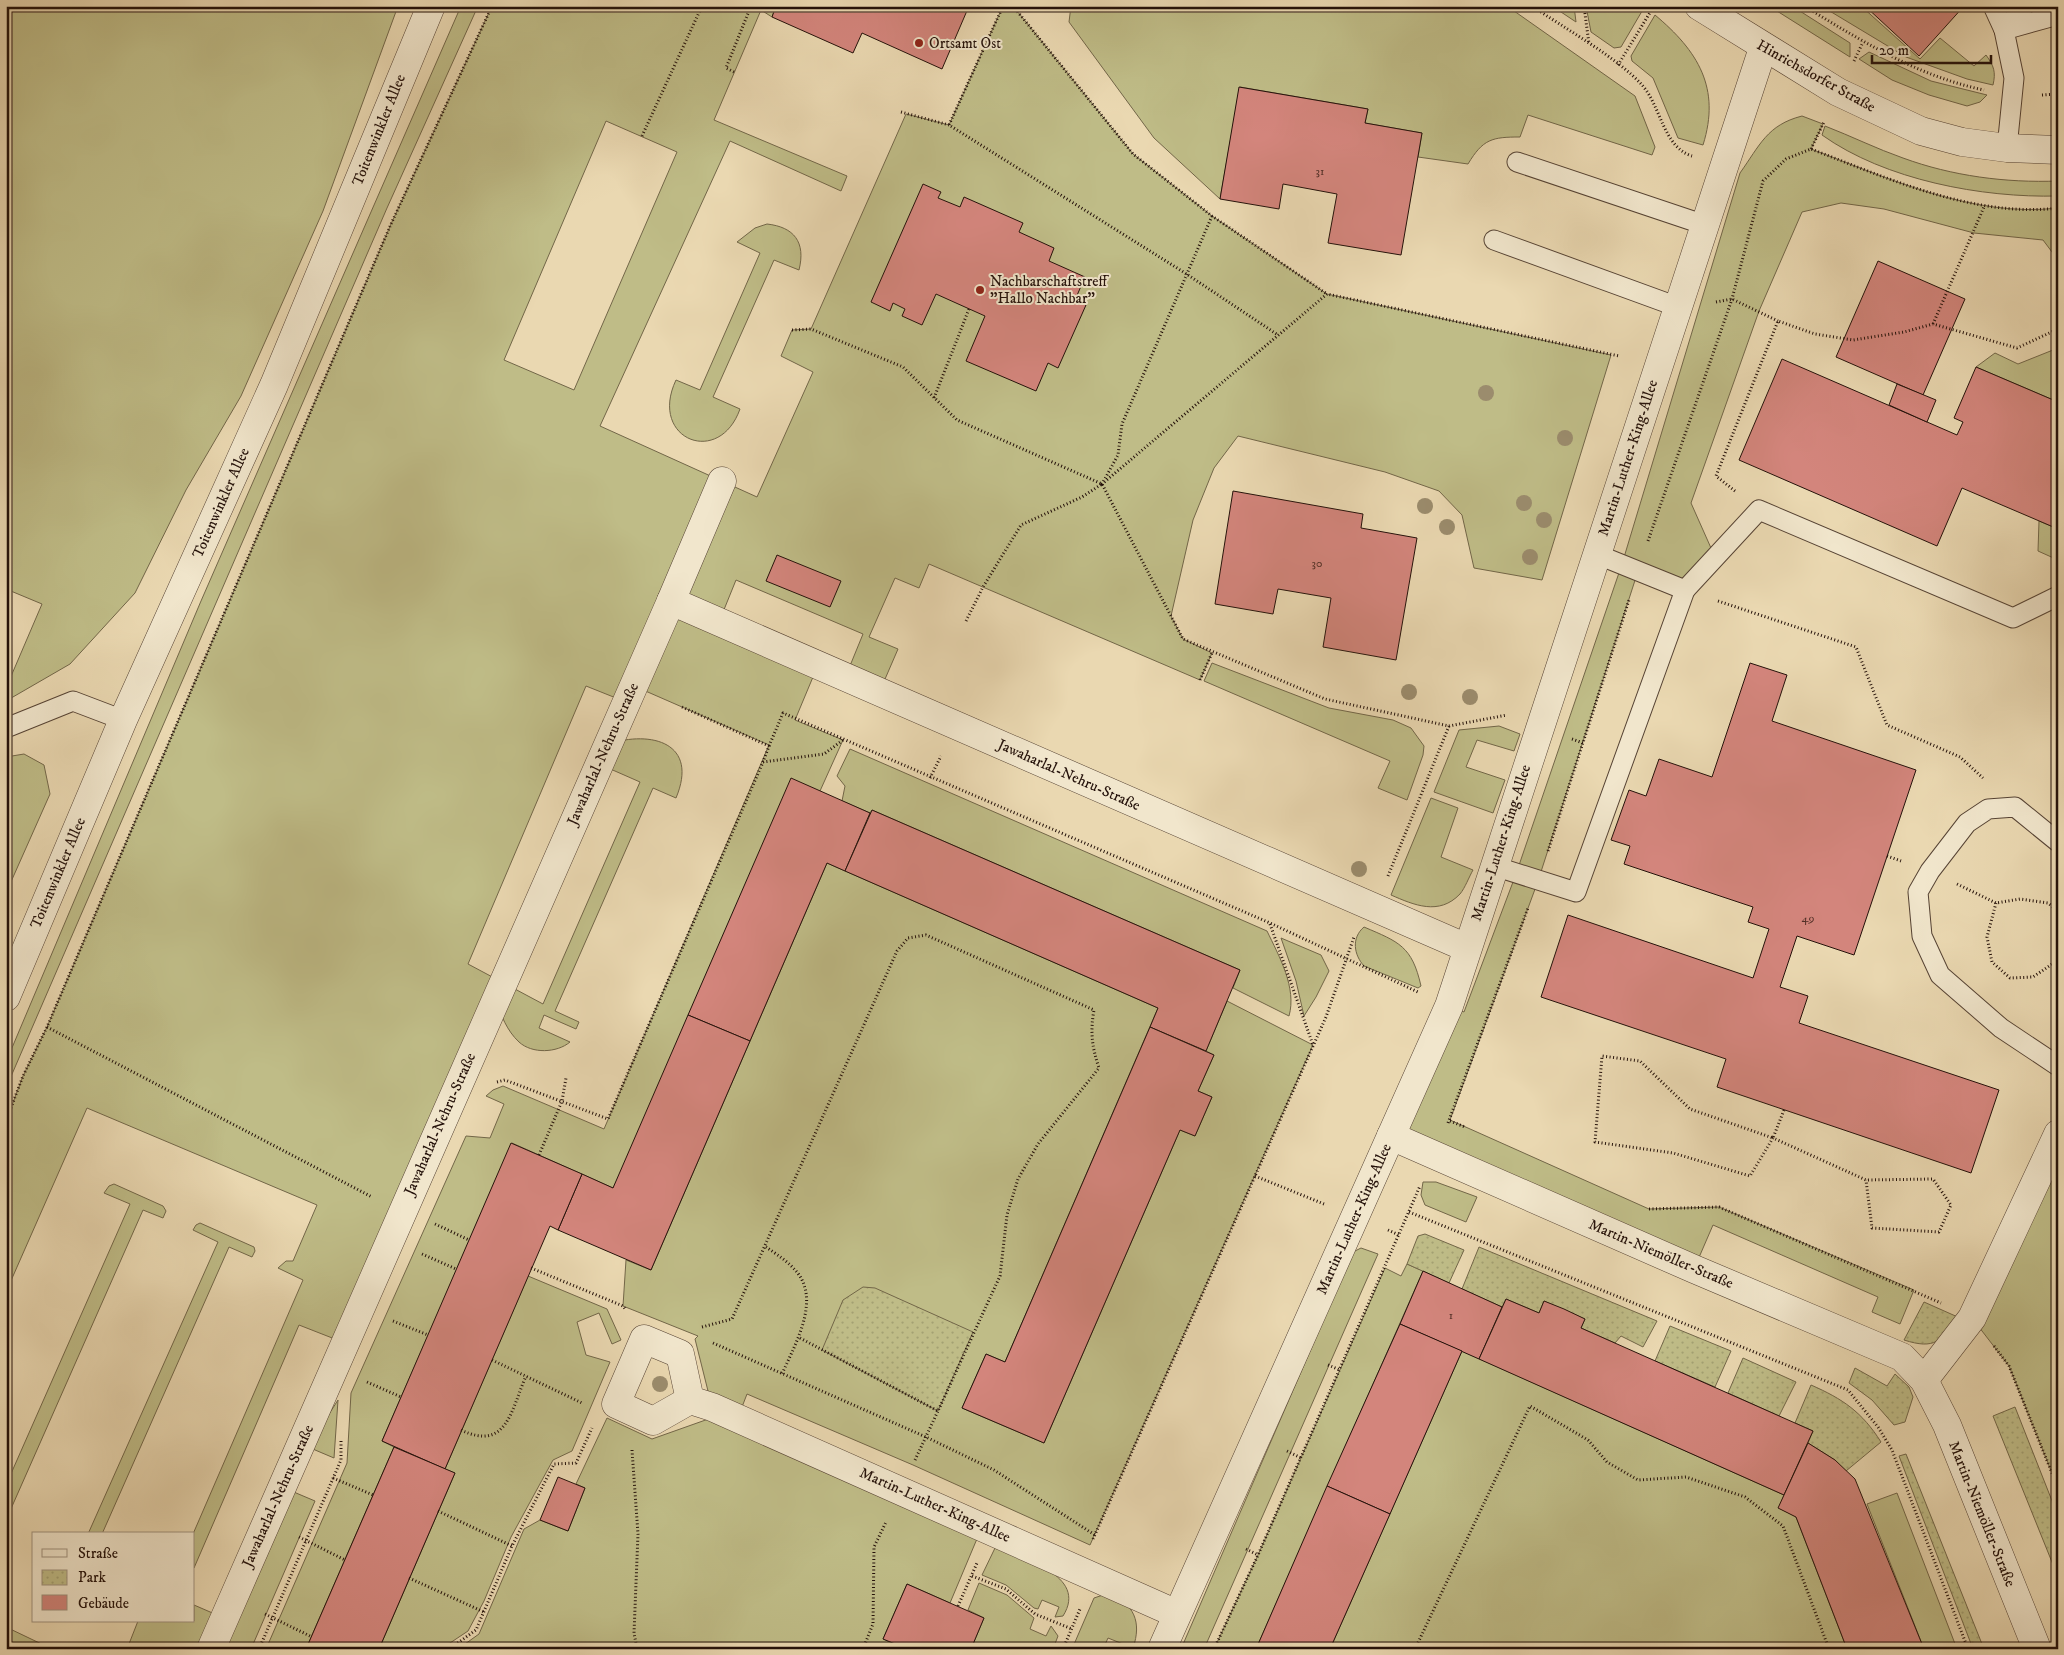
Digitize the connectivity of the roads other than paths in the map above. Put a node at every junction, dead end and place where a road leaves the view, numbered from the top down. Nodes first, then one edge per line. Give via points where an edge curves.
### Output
1 (431, 6) edge
2 (1699, 6) edge
3 (1993, 6) edge
4 (2024, 6) edge
5 (2058, 14) edge
6 (2004, 30) junction
7 (1763, 48) junction
8 (2007, 148) junction
9 (2058, 150) edge
10 (1517, 162) dead end
11 (1705, 225) junction
12 (1494, 240) dead end
13 (1678, 307) junction
14 (722, 481) dead end
15 (1596, 554) junction
16 (1685, 590) junction
17 (2058, 596) edge
18 (671, 600) junction
19 (123, 720) junction
20 (6, 728) edge
21 (2058, 842) edge
22 (1494, 866) junction
23 (1467, 948) junction
24 (6, 997) edge
25 (2058, 1066) edge
26 (2058, 1134) edge
27 (1391, 1136) junction
28 (1924, 1380) junction
29 (690, 1400) dead end
30 (1177, 1614) junction
31 (211, 1649) edge
32 (1162, 1649) edge
33 (2037, 1649) edge

1 - 19 street, Toitenwinkler Allee via 274,385
2 - 7 street, Hinrichsdorfer Straße
3 - 6 lane
4 - 6 lane
5 - 6 lane
6 - 8 lane via 2014,78
7 - 8 street, Hinrichsdorfer Straße via 1838,92 1921,131 1962,142
7 - 11 street, Martin-Luther-King-Allee
8 - 9 street, Hinrichsdorfer Straße
10 - 11 lane
11 - 13 street, Martin-Luther-King-Allee
12 - 13 lane
13 - 15 street, Martin-Luther-King-Allee
14 - 18 street, Jawaharlal-Nehru-Straße
15 - 16 lane
15 - 22 street, Martin-Luther-King-Allee
16 - 17 lane via 1759,510 2013,618
16 - 22 lane via 1576,892
18 - 23 street, Jawaharlal-Nehru-Straße
18 - 31 street, Jawaharlal-Nehru-Straße
19 - 20 lane via 73,700
19 - 24 street, Toitenwinkler Allee
21 - 25 lane via 2015,807 1988,809 1967,823 1918,892 1922,936 1940,975 2001,1028
22 - 23 street, Martin-Luther-King-Allee
23 - 27 street, Martin-Luther-King-Allee via 1449,1006
26 - 28 street via 1972,1318
27 - 28 street, Martin-Niemöller-Straße via 1902,1357
27 - 30 street, Martin-Luther-King-Allee
28 - 33 street, Martin-Niemöller-Straße via 1947,1424
29 - 30 street, Martin-Luther-King-Allee
30 - 32 street, Martin-Luther-King-Allee

